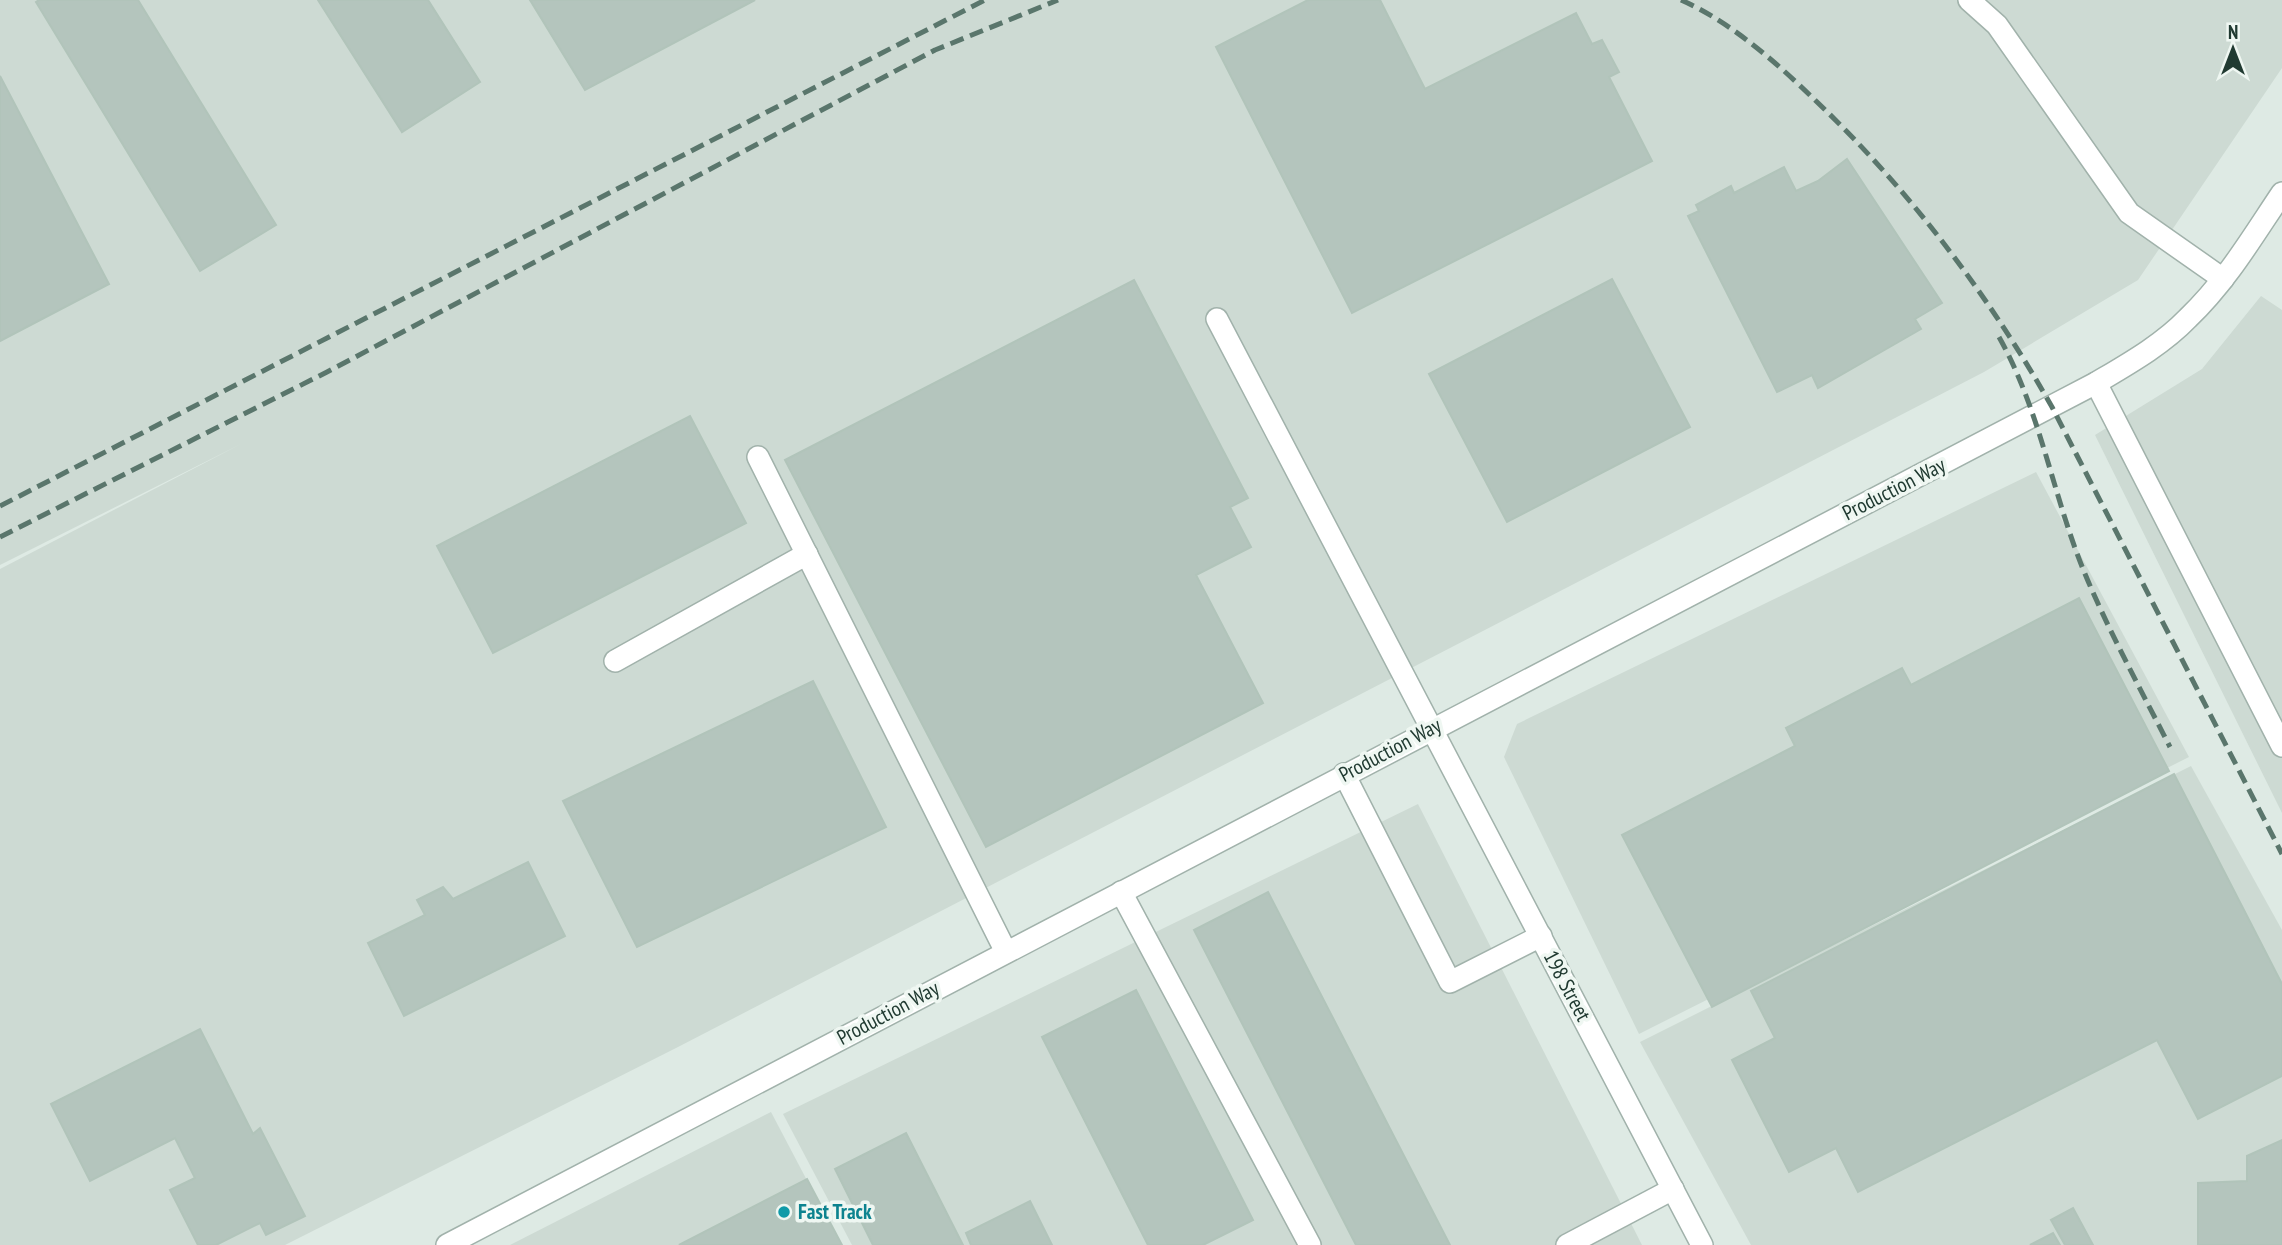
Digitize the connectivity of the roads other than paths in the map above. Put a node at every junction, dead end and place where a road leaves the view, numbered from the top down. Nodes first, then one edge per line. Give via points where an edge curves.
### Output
1 (1969, 0) edge
2 (2282, 193) edge
3 (2223, 279) junction
4 (1217, 319) dead end
5 (2096, 383) junction
6 (758, 457) dead end
7 (807, 554) junction
8 (615, 661) dead end
9 (1433, 728) junction
10 (2282, 746) edge
11 (1344, 774) junction
12 (1121, 892) junction
13 (1541, 936) junction
14 (1006, 952) junction
15 (1673, 1189) junction
16 (447, 1245) edge
17 (1310, 1245) edge
18 (1567, 1245) edge
19 (1702, 1245) edge

1 - 3 street via 1997,25 2129,213
2 - 3 street, Production Way
3 - 5 street, Production Way via 2188,319 2144,354
4 - 9 street, 198 Street
5 - 9 street, Production Way
5 - 10 street
6 - 7 street
7 - 8 street
7 - 14 street
9 - 11 street, Production Way
9 - 13 street, 198 Street
11 - 12 street, Production Way
11 - 13 street via 1450,982
12 - 14 street, Production Way
12 - 17 street
13 - 15 street, 198 Street
14 - 16 street, Production Way
15 - 18 street
15 - 19 street, 198 Street

